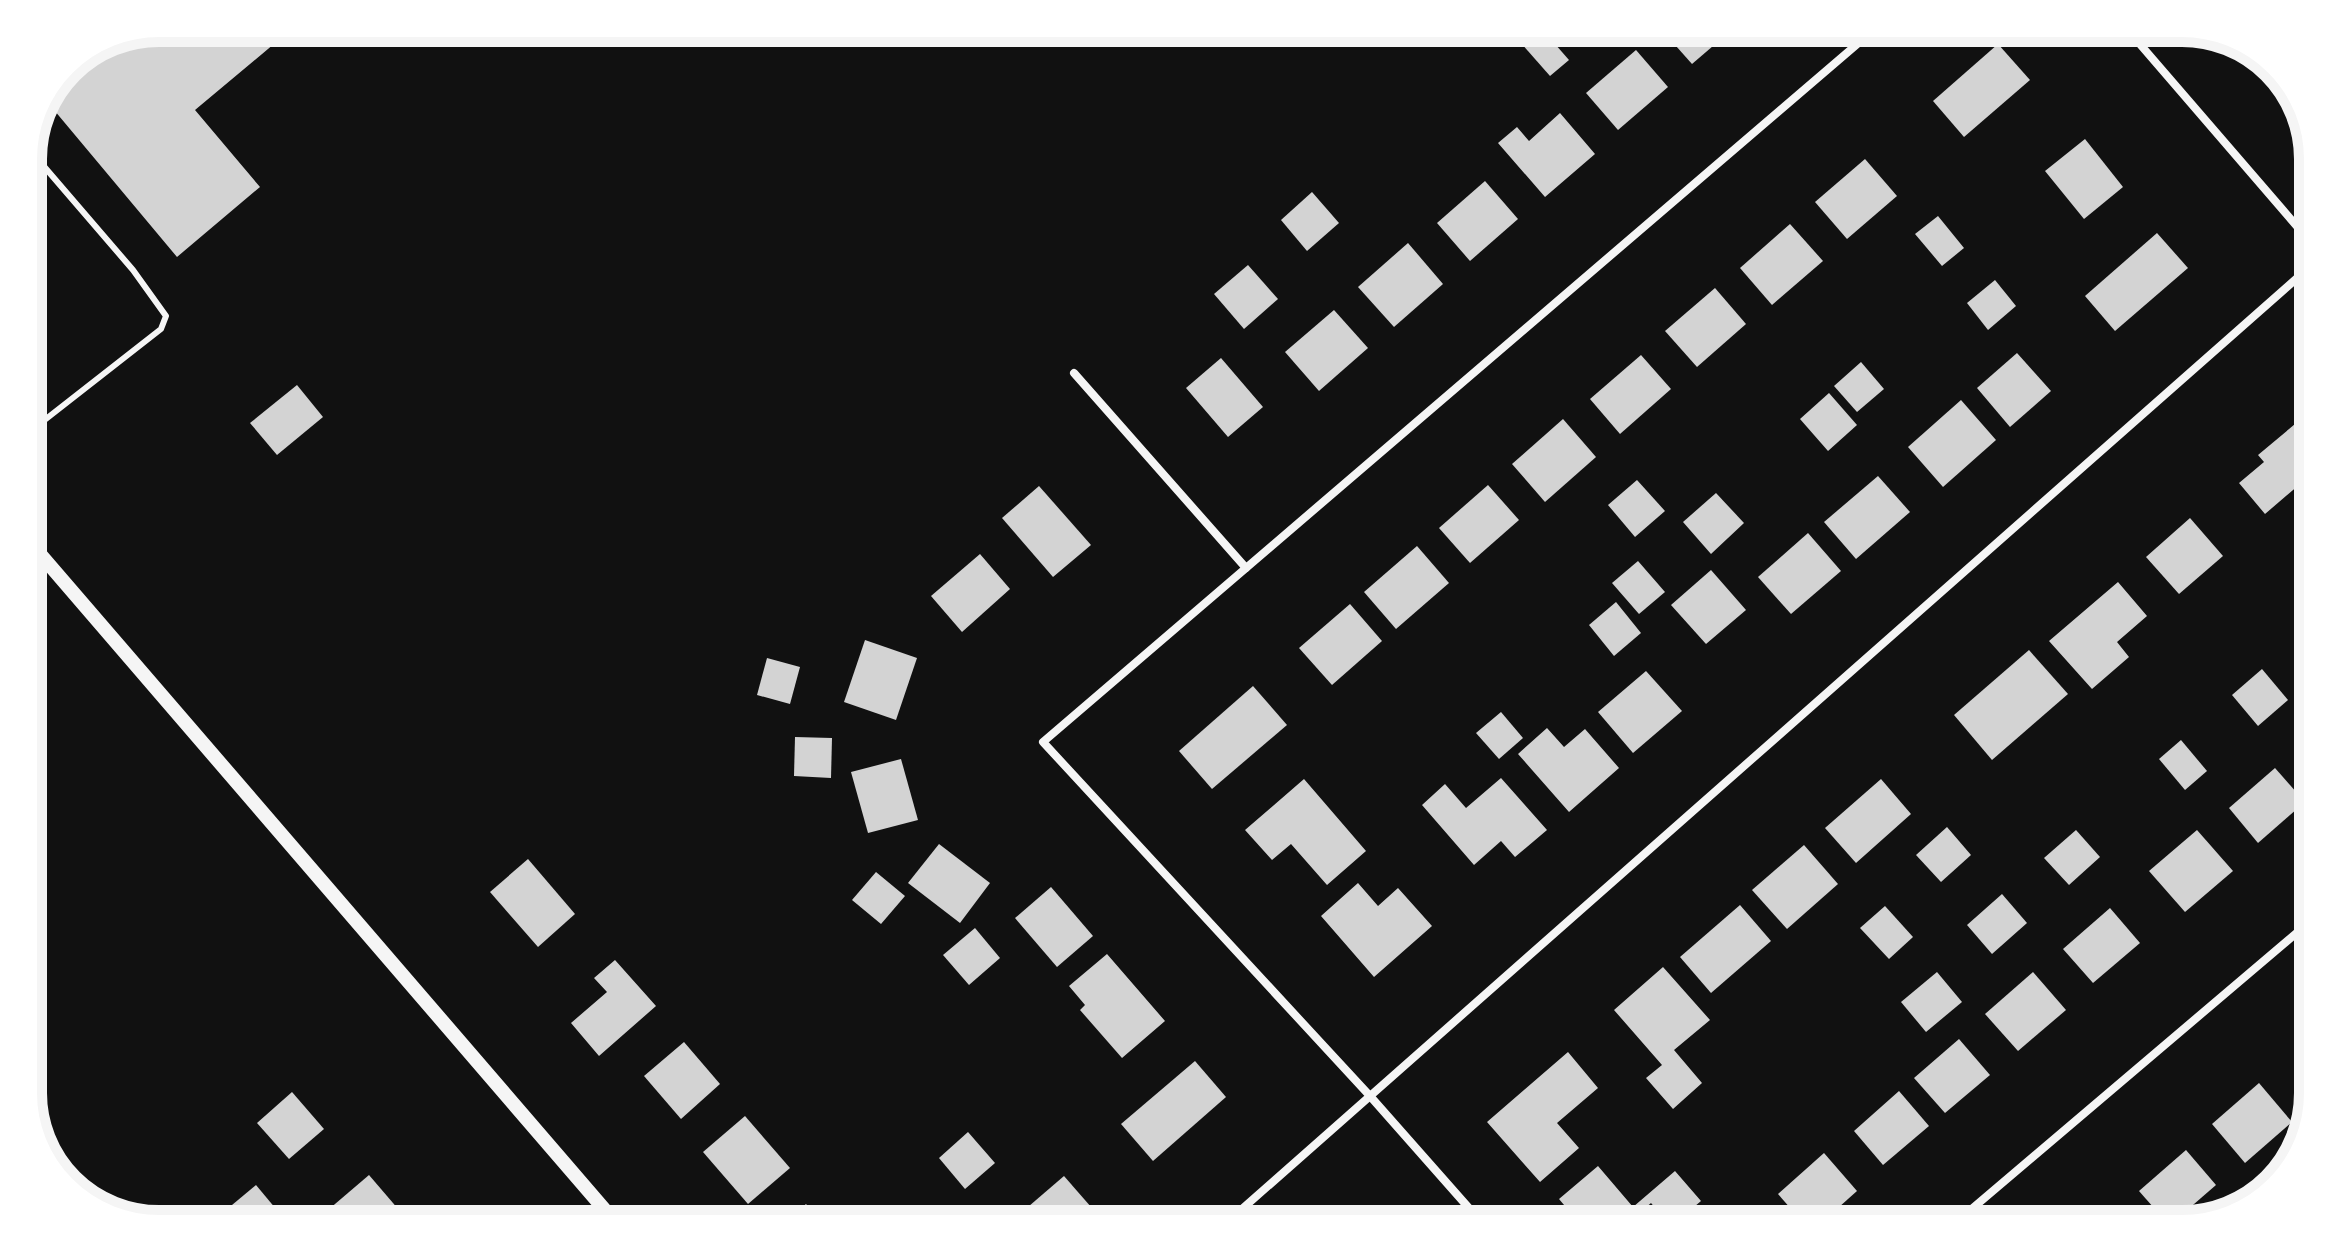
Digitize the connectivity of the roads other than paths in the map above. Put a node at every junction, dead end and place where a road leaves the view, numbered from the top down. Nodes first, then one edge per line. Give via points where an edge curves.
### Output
1 (1860, 42) edge
2 (2138, 42) edge
3 (42, 164) edge
4 (2299, 229) edge
5 (2299, 276) edge
6 (1074, 373) dead end
7 (42, 422) edge
8 (42, 556) edge
9 (1246, 568) junction
10 (2299, 931) edge
11 (1370, 1096) junction
12 (605, 1210) edge
13 (1241, 1210) edge
14 (1471, 1210) edge
15 (1970, 1210) edge

1 - 9 street
2 - 4 street
3 - 7 lane via 166,316 161,329
5 - 11 street
6 - 9 street
8 - 12 street
9 - 11 street via 1043,742
10 - 15 street
11 - 13 street
11 - 14 street

